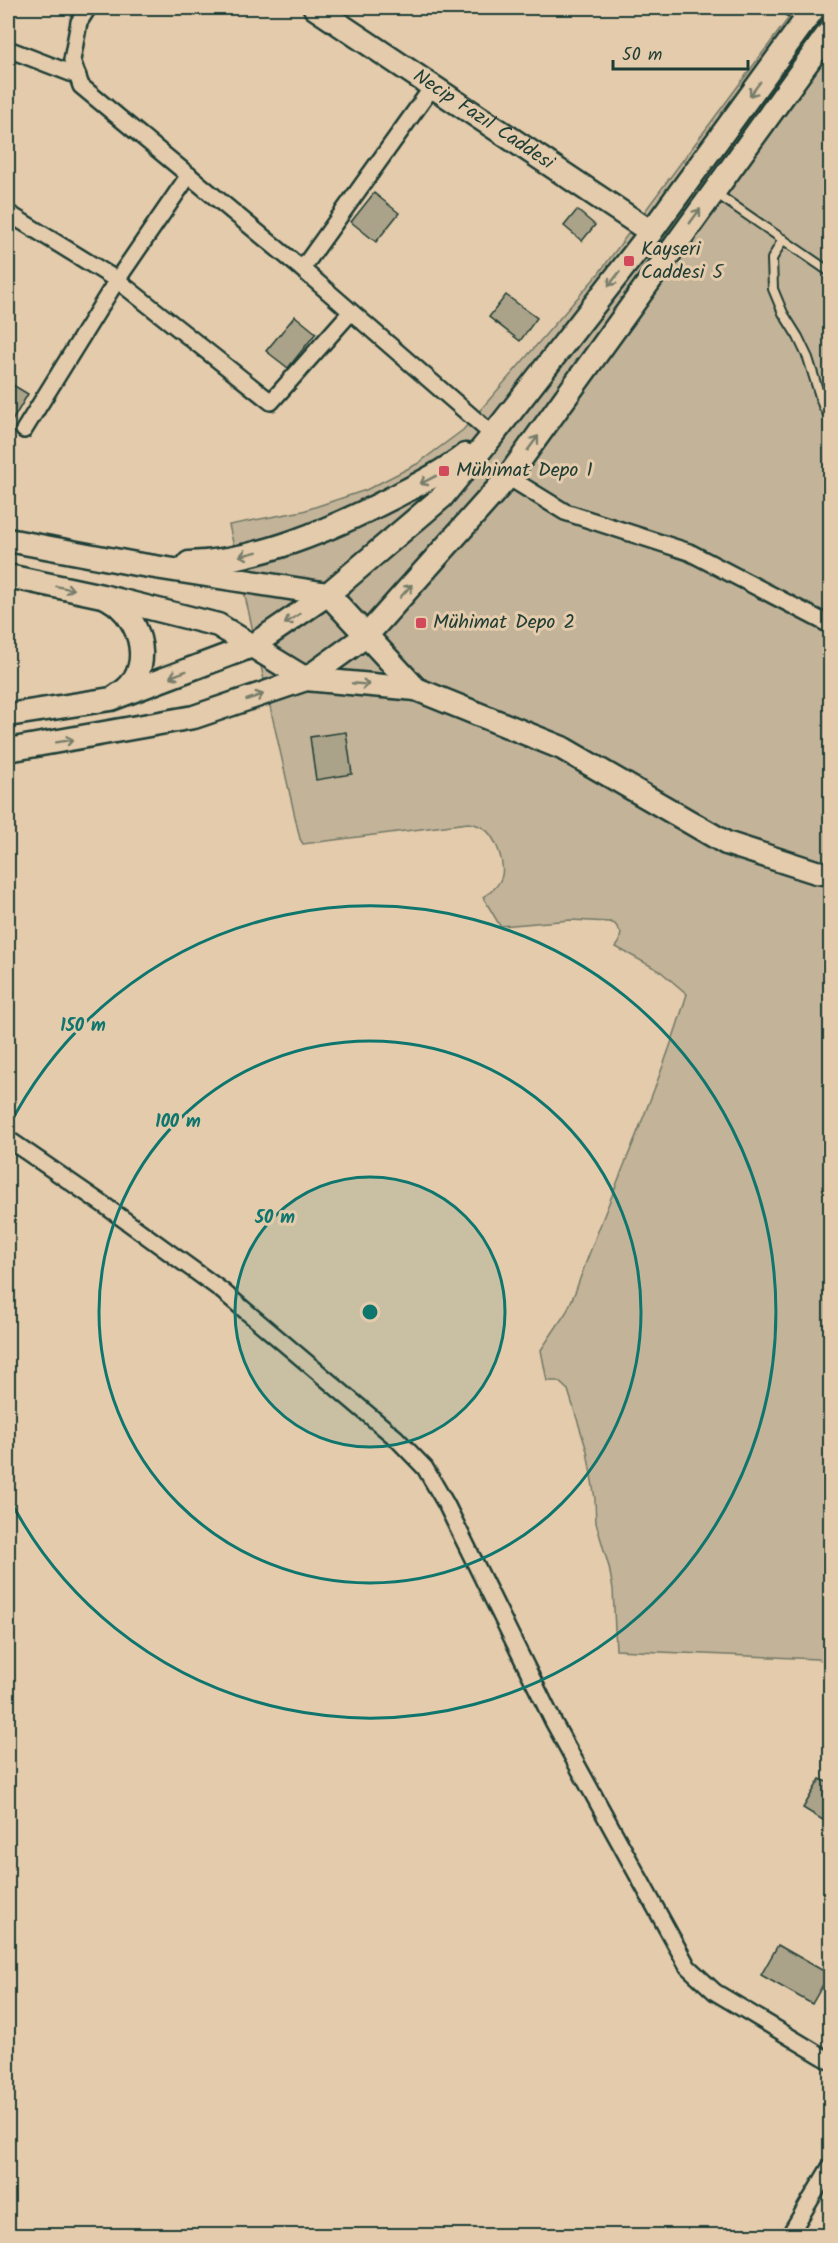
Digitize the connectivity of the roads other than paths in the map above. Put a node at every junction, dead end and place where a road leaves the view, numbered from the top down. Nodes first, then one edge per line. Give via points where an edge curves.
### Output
1 (88, 8) edge
2 (315, 8) edge
3 (783, 8) edge
4 (809, 14) edge
5 (831, 31) edge
6 (8, 49) edge
7 (78, 76) junction
8 (433, 86) junction
9 (189, 175) junction
10 (713, 192) junction
11 (8, 213) edge
12 (651, 232) junction
13 (783, 239) junction
14 (302, 269) junction
15 (831, 272) edge
16 (117, 280) junction
17 (350, 313) junction
18 (831, 417) edge
19 (24, 430) dead end
20 (493, 435) junction
21 (508, 477) junction
22 (8, 540) edge
23 (136, 564) junction
24 (8, 576) edge
25 (328, 594) junction
26 (102, 596) junction
27 (831, 625) edge
28 (367, 635) junction
29 (252, 646) junction
30 (306, 679) junction
31 (416, 689) junction
32 (111, 699) junction
33 (8, 715) edge
34 (8, 750) edge
35 (831, 874) edge
36 (8, 1139) edge
37 (831, 2061) edge
38 (831, 2167) edge
39 (789, 2235) edge

1 - 7 street via 79,22 72,60
2 - 8 street, Necip Fazıl Caddesi
3 - 4 lane
4 -> 12 street
5 - 10 street
6 - 7 street
7 - 9 street via 81,86
8 - 12 street, Necip Fazıl Caddesi
8 - 14 street
9 - 14 street
9 - 16 street
10 - 13 lane
21 -> 10 street
11 - 16 street
12 -> 20 street
13 - 15 lane
13 - 18 lane via 772,259 773,289 808,358 823,406
14 - 17 street
16 - 17 street via 271,402
16 - 19 street
17 - 20 street
20 -> 23 street via 444,471 363,513 292,543 212,562
20 - 25 street via 442,497
21 - 27 street via 565,512 689,552
28 -> 21 street
22 - 23 street
23 - 25 street
24 -> 26 street
25 - 28 street
25 -> 29 street
26 - 29 street via 218,625
26 - 32 street via 119,605 140,636 137,674 127,690
28 - 30 street
28 - 31 street
29 - 30 street
29 -> 32 street
30 -> 31 street
34 -> 30 street via 194,717
31 - 35 street via 562,748 726,843
32 - 33 street
36 - 37 street via 221,1290 396,1438 425,1468 554,1723 688,1967 715,1992
38 - 39 street

